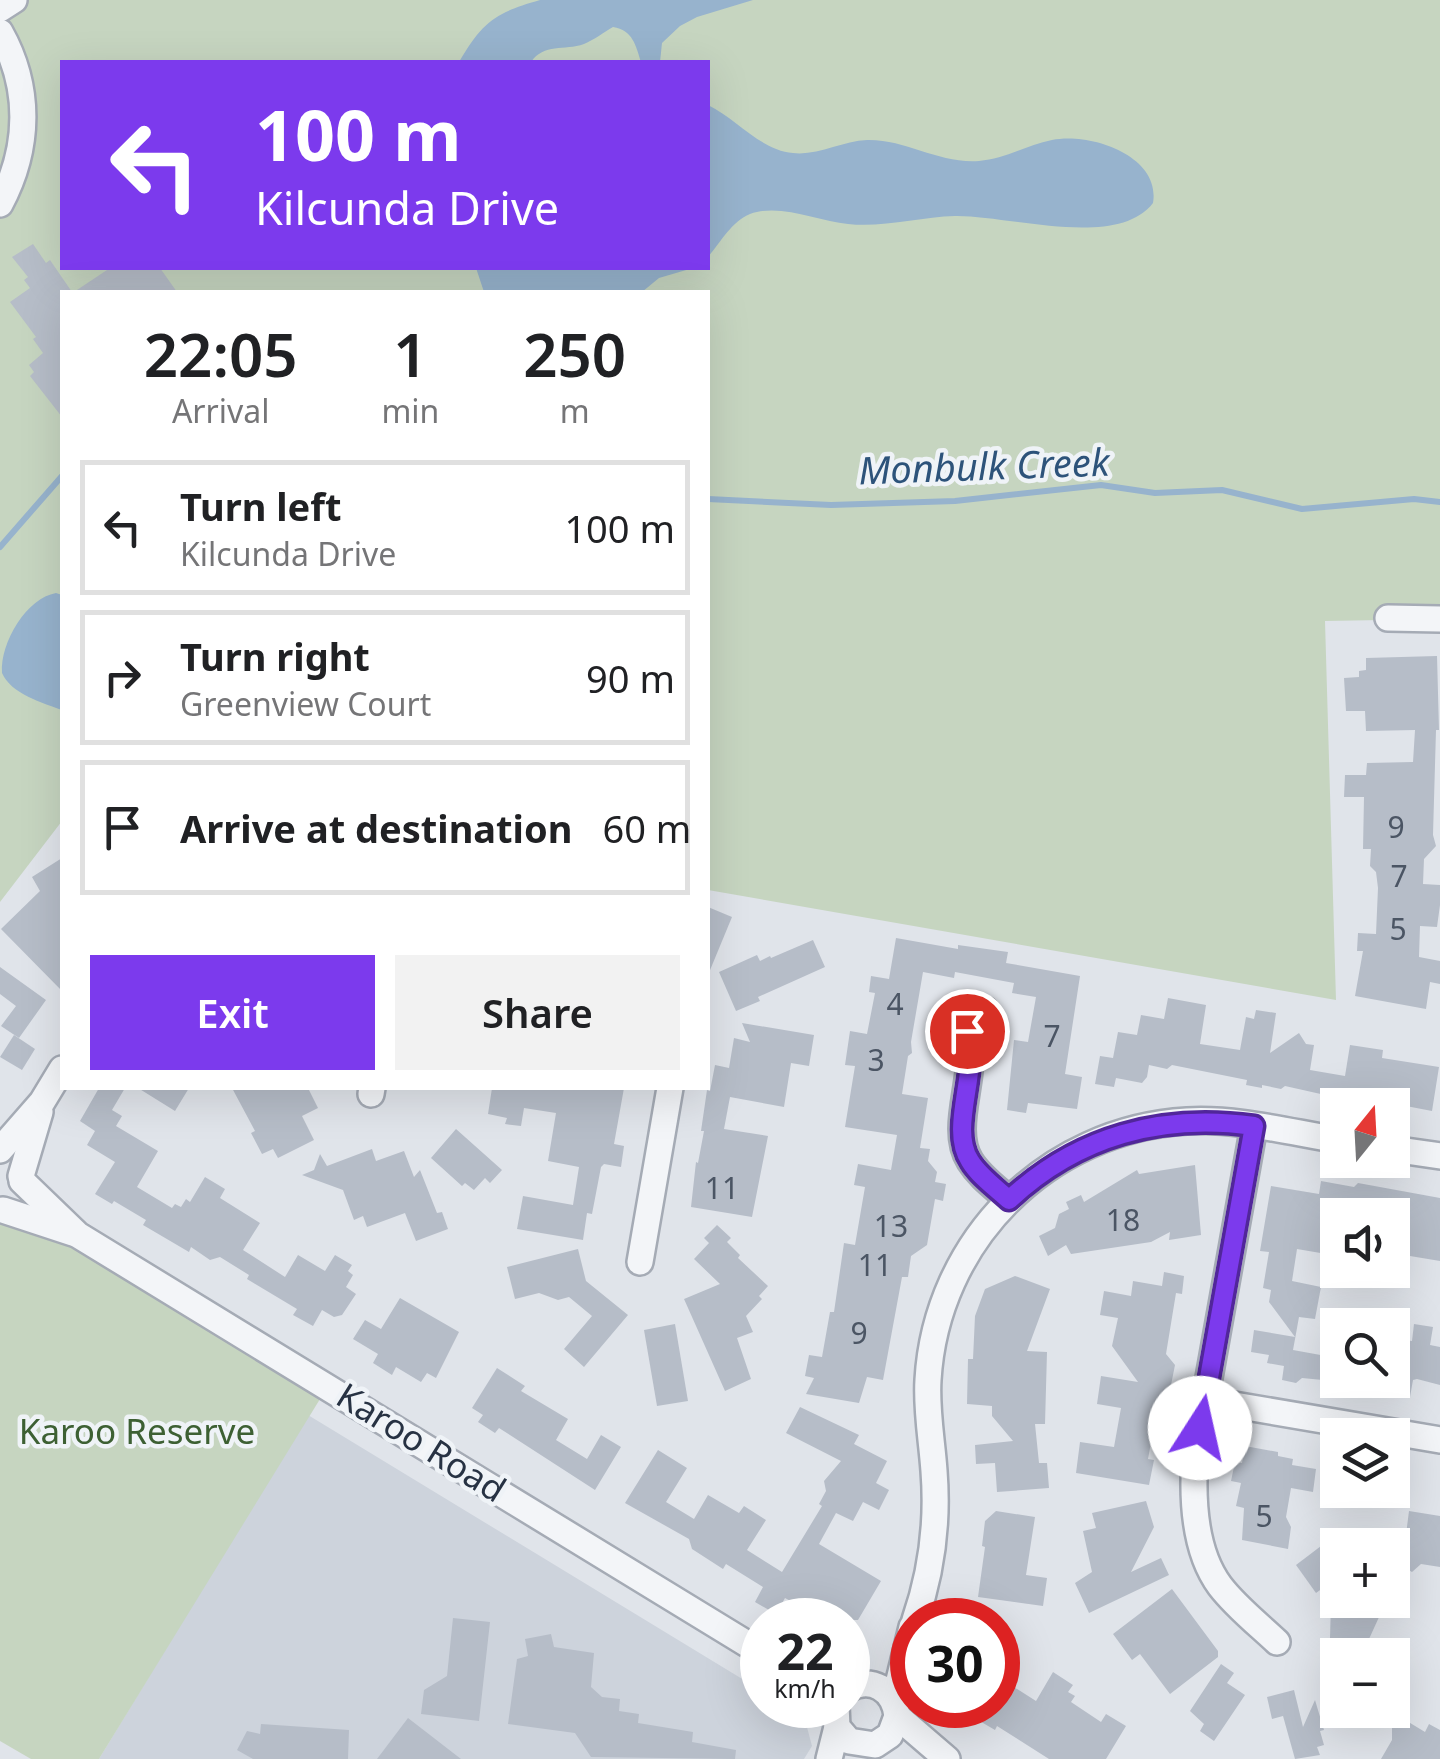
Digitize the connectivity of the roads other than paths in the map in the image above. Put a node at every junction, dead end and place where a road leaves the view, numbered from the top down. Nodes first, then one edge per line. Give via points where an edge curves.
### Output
1 (14, 0) edge
2 (0, 9) edge
3 (0, 32) edge
4 (0, 204) edge
5 (1388, 618) dead end
6 (1440, 619) edge
7 (986, 1010) dead end
8 (60, 1072) edge
9 (670, 1090) edge
10 (42, 1102) junction
11 (1254, 1126) junction
12 (1320, 1137) edge
13 (1410, 1151) edge
14 (0, 1153) edge
15 (1440, 1156) edge
16 (22, 1178) junction
17 (1009, 1200) junction
18 (2, 1211) edge
19 (78, 1235) junction
20 (640, 1262) dead end
21 (1205, 1400) junction
22 (1440, 1440) edge
23 (921, 1598) edge
24 (740, 1640) edge
25 (1277, 1642) dead end
26 (890, 1661) edge
27 (870, 1678) edge
28 (870, 1692) edge
29 (890, 1699) edge
30 (836, 1728) edge
31 (847, 1728) edge
32 (892, 1728) edge
33 (916, 1728) edge
34 (868, 1749) edge
35 (829, 1759) edge
36 (929, 1759) edge
37 (947, 1759) edge

1 - 2 street
3 - 4 street via 24,110 14,172
5 - 6 street
7 - 17 street via 954,1029 972,1060 964,1149
8 - 10 street
9 - 20 street
10 - 14 street
10 - 16 street
11 - 12 street
11 - 17 street via 1170,1122 1110,1136 1050,1167
11 - 21 street
13 - 15 street
14 - 16 street, Karoo Road
16 - 18 street via 20,1196
16 - 19 street, Karoo Road
17 - 23 street via 961,1261 934,1332 928,1386 935,1532
18 - 19 street, Karoo Road
19 - 24 street, Karoo Road
21 - 22 street
21 - 25 street via 1193,1476 1200,1532 1219,1584
26 - 27 street
28 - 29 street via 882,1688
30 - 35 street
31 - 34 street via 849,1741
32 - 34 street
33 - 37 street
34 - 36 street

